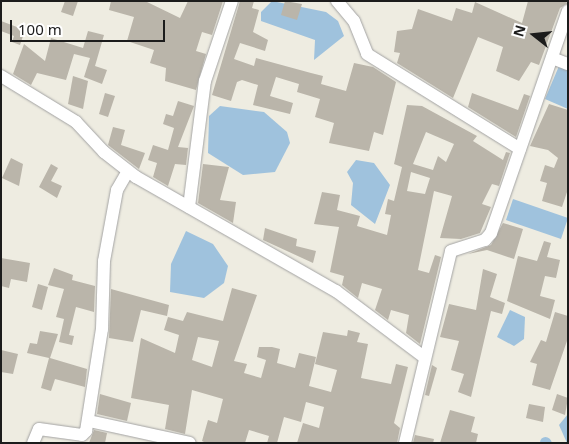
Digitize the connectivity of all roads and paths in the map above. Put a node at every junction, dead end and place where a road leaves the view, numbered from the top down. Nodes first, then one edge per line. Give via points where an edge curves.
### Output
1 (232, 1) edge
2 (337, 1) edge
3 (568, 11) edge
4 (552, 58) junction
5 (568, 64) edge
6 (1, 76) edge
7 (520, 149) junction
8 (128, 171) junction
9 (189, 207) junction
10 (424, 357) junction
11 (88, 421) junction
12 (32, 443) edge
13 (190, 443) edge
14 (405, 443) edge

1 - 9 street via 205,80
2 - 7 street via 354,21 367,54
3 - 4 street
4 - 5 street
4 - 7 street
6 - 8 street via 76,122
7 - 10 street via 491,233 485,240 451,251
8 - 9 street
8 - 11 street via 117,190 104,260 102,329
9 - 10 street via 336,291
10 - 14 street
11 - 12 street via 82,435 39,429
11 - 13 street

